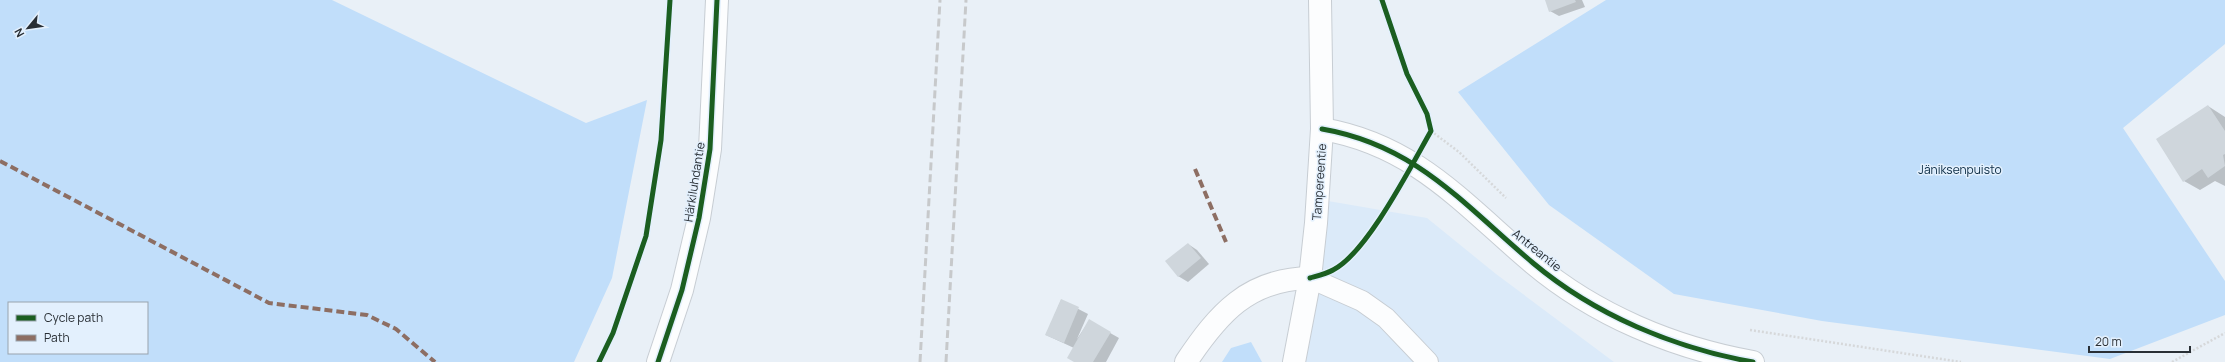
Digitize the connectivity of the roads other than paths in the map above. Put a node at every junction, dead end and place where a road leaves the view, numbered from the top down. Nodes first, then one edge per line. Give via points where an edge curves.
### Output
1 (717, 0) edge
2 (1320, 0) edge
3 (1322, 129) junction
4 (1310, 278) junction
5 (658, 362) edge
6 (1186, 362) edge
7 (1294, 362) edge
8 (1428, 362) edge
9 (1753, 362) edge

1 - 5 street, Härkiluhdantie via 710,148 699,218 682,290
2 - 3 street, Tampereentie
3 - 4 street, Tampereentie
3 - 9 street, Antreantie via 1376,143 1413,162 1483,218 1533,263 1599,309 1660,336 1713,355
4 - 6 street via 1281,280 1267,284 1245,296 1220,317
4 - 7 street, Tampereentie
4 - 8 lane via 1368,306 1386,318

